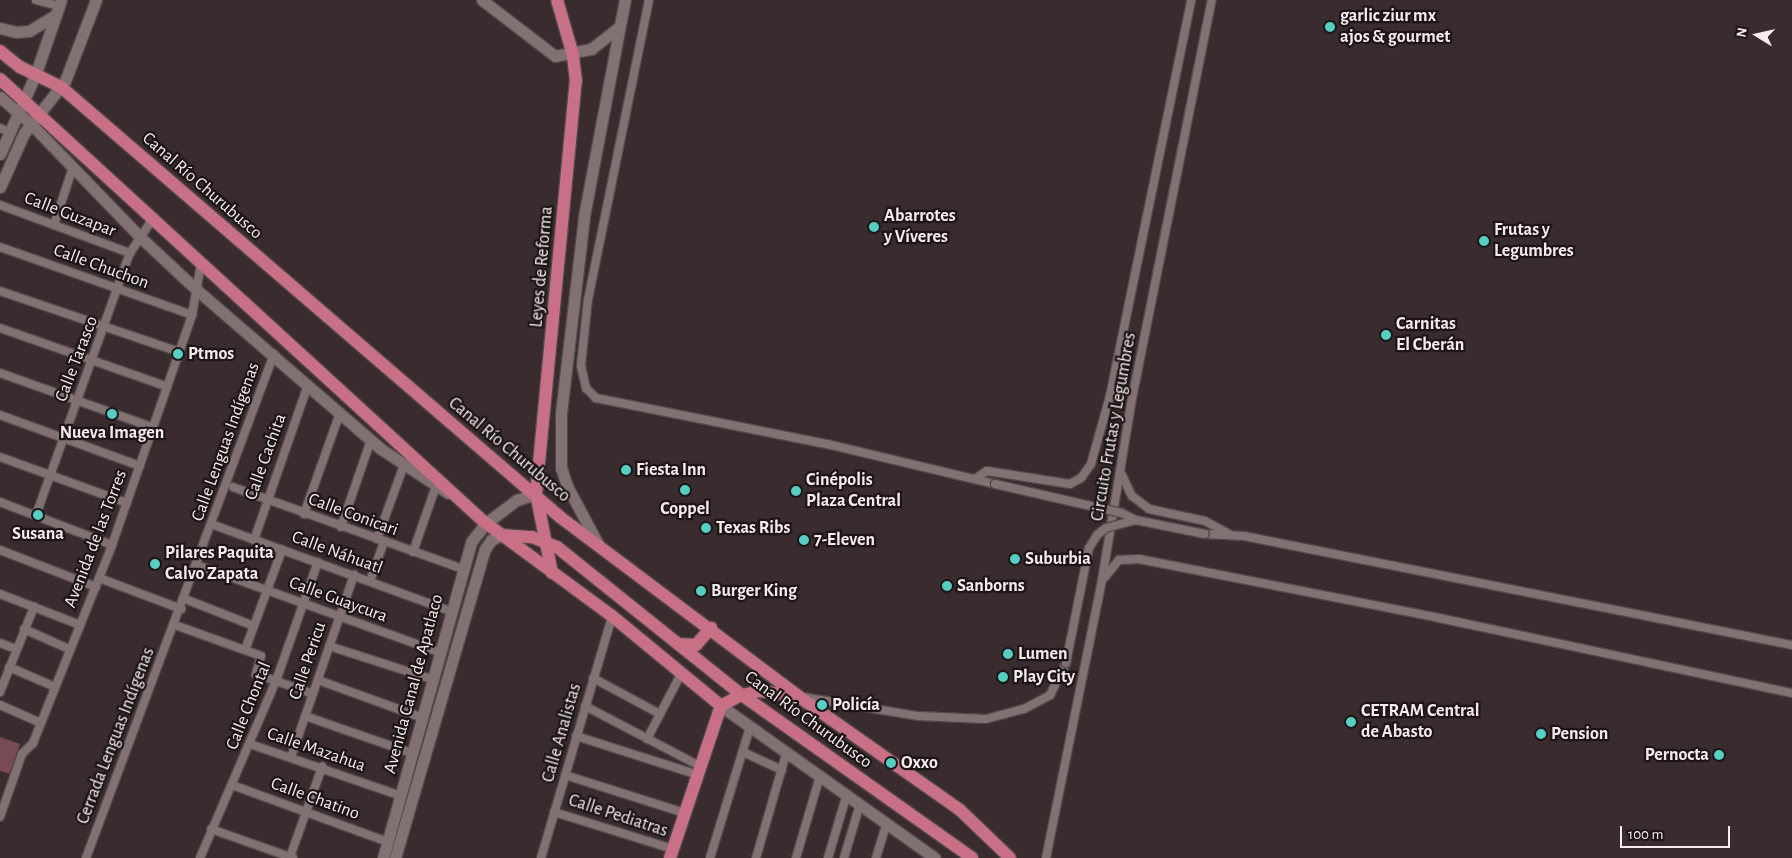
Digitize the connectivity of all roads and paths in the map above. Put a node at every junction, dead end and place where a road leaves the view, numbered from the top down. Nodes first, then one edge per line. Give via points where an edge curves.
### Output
1 (36, 0) edge
2 (96, 0) edge
3 (482, 0) edge
4 (557, 0) edge
5 (625, 0) edge
6 (649, 0) edge
7 (1191, 0) edge
8 (1212, 0) edge
9 (59, 7) edge
10 (620, 26) junction
11 (0, 28) edge
12 (0, 43) edge
13 (3, 54) edge
14 (573, 54) junction
15 (36, 73) junction
16 (0, 79) edge
17 (61, 87) junction
18 (0, 97) edge
19 (24, 100) junction
20 (18, 113) junction
21 (35, 119) junction
22 (5, 130) edge
23 (0, 154) edge
24 (73, 167) junction
25 (0, 187) edge
26 (0, 204) edge
27 (154, 217) junction
28 (54, 225) junction
29 (139, 236) junction
30 (0, 247) edge
31 (130, 253) junction
32 (202, 264) junction
33 (118, 290) junction
34 (0, 291) edge
35 (198, 291) junction
36 (192, 315) junction
37 (106, 325) junction
38 (0, 328) edge
39 (179, 352) junction
40 (274, 354) junction
41 (92, 360) junction
42 (0, 373) edge
43 (308, 384) junction
44 (166, 386) junction
45 (77, 399) junction
46 (340, 413) junction
47 (0, 416) edge
48 (152, 427) junction
49 (63, 440) junction
50 (371, 440) junction
51 (0, 457) edge
52 (404, 465) junction
53 (140, 466) junction
54 (1122, 475) junction
55 (50, 476) junction
56 (975, 479) junction
57 (436, 486) junction
58 (233, 487) dead end
59 (536, 494) junction
60 (266, 500) junction
61 (0, 502) edge
62 (127, 503) junction
63 (464, 503) junction
64 (304, 514) junction
65 (36, 515) junction
66 (1136, 520) junction
67 (486, 523) junction
68 (211, 524) junction
69 (341, 527) junction
70 (1228, 533) junction
71 (501, 535) junction
72 (254, 540) junction
73 (543, 540) junction
74 (380, 541) junction
75 (112, 545) junction
76 (600, 547) junction
77 (0, 550) edge
78 (282, 550) junction
79 (414, 552) junction
80 (318, 562) junction
81 (197, 565) junction
82 (463, 569) junction
83 (552, 573) junction
84 (354, 575) junction
85 (99, 578) junction
86 (1102, 580) junction
87 (370, 581) junction
88 (96, 587) junction
89 (266, 590) junction
90 (0, 594) edge
91 (185, 599) junction
92 (304, 603) junction
93 (34, 607) junction
94 (181, 609) junction
95 (453, 612) junction
96 (340, 616) junction
97 (612, 616) junction
98 (80, 625) junction
99 (175, 625) junction
100 (254, 626) junction
101 (711, 628) junction
102 (24, 629) junction
103 (447, 632) junction
104 (460, 637) junction
105 (0, 643) edge
106 (677, 643) junction
107 (1792, 645) edge
108 (330, 646) junction
109 (16, 649) junction
110 (69, 649) junction
111 (245, 650) junction
112 (441, 653) junction
113 (9, 667) junction
114 (681, 674) junction
115 (593, 678) junction
116 (318, 680) junction
117 (434, 680) junction
118 (276, 681) junction
119 (55, 686) junction
120 (0, 690) edge
121 (1792, 693) edge
122 (313, 694) junction
123 (742, 695) junction
124 (798, 696) junction
125 (0, 705) edge
126 (585, 706) junction
127 (721, 706) junction
128 (660, 714) junction
129 (305, 716) junction
130 (423, 718) junction
131 (41, 723) junction
132 (750, 727) junction
133 (576, 736) junction
134 (647, 739) junction
135 (250, 744) junction
136 (743, 752) junction
137 (414, 754) junction
138 (786, 754) junction
139 (291, 757) junction
140 (322, 767) junction
141 (699, 770) junction
142 (782, 770) junction
143 (565, 775) junction
144 (820, 776) junction
145 (232, 785) junction
146 (847, 794) junction
147 (401, 796) junction
148 (860, 804) junction
149 (307, 812) junction
150 (554, 812) junction
151 (685, 813) junction
152 (0, 817) edge
153 (887, 823) junction
154 (210, 830) junction
155 (388, 842) junction
156 (672, 854) edge
157 (291, 857) edge
158 (86, 858) edge
159 (200, 858) edge
160 (384, 858) edge
161 (395, 858) edge
162 (541, 858) edge
163 (710, 858) edge
164 (756, 858) edge
165 (796, 858) edge
166 (828, 858) edge
167 (844, 858) edge
168 (876, 858) edge
169 (935, 858) edge
170 (972, 858) edge
171 (1010, 858) edge
172 (1046, 858) edge

1 - 9 street
2 - 17 street
3 - 14 street via 548,54 562,57
4 - 14 main road, Leyes de Reforma
5 - 10 street
6 - 56 street via 588,299 582,366 586,388 596,398 827,444
7 - 56 street via 1110,396 1091,464 1081,478 1070,484 987,471
8 - 54 street, Circuito Frutas y Legumbres via 1130,404
9 - 11 street via 29,31
9 - 15 street
10 - 14 street via 601,44
10 - 76 street via 584,216 559,442 566,486
12 - 13 main road
13 - 15 main road, Canal Río Churubusco
14 - 59 main road, Leyes de Reforma via 576,80
15 - 17 main road, Canal Río Churubusco
15 - 19 street
16 - 19 main road
17 - 21 street
17 - 59 main road, Canal Río Churubusco
18 - 20 street
19 - 20 street
19 - 21 main road
20 - 21 street
20 - 22 street
21 - 24 street
21 - 25 street
21 - 27 main road
22 - 23 street
24 - 28 street
24 - 29 street
26 - 28 street, Calle Guzapar
27 - 29 street, Calle Tarasco
27 - 32 main road
28 - 31 street, Calle Guzapar
29 - 31 street, Calle Tarasco
29 - 35 street
30 - 33 street, Calle Chuchon
31 - 33 street, Calle Tarasco
32 - 35 street, Avenida de las Torres
32 - 63 main road
33 - 36 street, Calle Chuchon
33 - 37 street, Calle Tarasco
34 - 37 street
35 - 36 street, Avenida de las Torres
35 - 40 street
36 - 39 street, Avenida de las Torres
37 - 39 street
37 - 41 street, Calle Tarasco
38 - 41 street
39 - 44 street, Avenida de las Torres
40 - 43 street
40 - 68 street, Calle Lenguas Indígenas
41 - 44 street
41 - 45 street, Calle Tarasco
42 - 45 street
43 - 46 street
43 - 60 street, Calle Cachita
44 - 48 street, Avenida de las Torres
45 - 48 street
45 - 49 street, Calle Tarasco
46 - 50 street
46 - 64 street
47 - 49 street
48 - 53 street, Avenida de las Torres
49 - 53 street
49 - 55 street, Calle Tarasco
50 - 52 street
50 - 69 street
51 - 55 street
52 - 57 street
52 - 74 street
53 - 62 street, Avenida de las Torres
54 - 70 street via 1132,496 1149,509 1206,521
54 - 86 street, Circuito Frutas y Legumbres
55 - 62 street
55 - 65 street, Calle Tarasco
56 - 66 street, bridge via 1122,513
57 - 63 street
57 - 79 street
58 - 60 street, Calle Conicari
59 - 67 street, Avenida Canal de Apatlaco via 521,498
59 - 73 main road, Leyes de Reforma
59 - 76 main road, Canal Río Churubusco
60 - 64 street, Calle Conicari
60 - 72 street, Calle Cachita
61 - 65 street
62 - 75 street, Avenida de las Torres
63 - 67 main road
64 - 69 street, Calle Conicari
65 - 75 street
66 - 70 street, bridge via 1205,534
66 - 124 street, bridge via 1106,528 1089,548 1066,663 1050,695 1024,709 986,719 918,716
67 - 71 main road
67 - 82 street, Avenida Canal de Apatlaco via 473,537
68 - 72 street, Calle Náhuatl
68 - 81 street, Calle Lenguas Indígenas
69 - 74 street, Calle Conicari
70 - 107 street
71 - 73 main road, Canal Río Churubusco
71 - 83 main road
71 - 104 street, Avenida Canal de Apatlaco via 491,540 485,549
72 - 78 street, Calle Náhuatl
73 - 83 main road, Leyes de Reforma
73 - 106 main road, Canal Río Churubusco via 563,552
74 - 79 street, Calle Conicari
74 - 87 street
75 - 85 street, Avenida de las Torres
76 - 101 main road, Canal Río Churubusco
77 - 88 street
78 - 80 street, Calle Náhuatl
78 - 89 street
79 - 82 street, Calle Conicari
80 - 84 street, Calle Náhuatl
80 - 92 street, Calle Chontal
81 - 89 street, Calle Guaycura
81 - 91 street, Calle Lenguas Indígenas
82 - 95 street, Avenida Canal de Apatlaco
83 - 97 main road
84 - 87 street, Calle Náhuatl
84 - 96 street, Calle Pericu
85 - 88 street, Avenida de las Torres
85 - 94 street
86 - 121 street via 1119,560 1139,559
86 - 172 street, Circuito Frutas y Legumbres
87 - 95 street, Calle Náhuatl
88 - 98 street, Avenida de las Torres
89 - 92 street, Calle Guaycura
89 - 100 street
90 - 93 street
91 - 94 street, Calle Lenguas Indígenas
91 - 100 street
92 - 96 street, Calle Guaycura
92 - 118 street, Calle Chontal
93 - 98 street
93 - 102 street
94 - 99 street, Calle Lenguas Indígenas
95 - 103 street, Avenida Canal de Apatlaco
96 - 108 street, Calle Pericu
96 - 112 street, Calle Guaycura
97 - 114 main road
97 - 115 street, Calle Analistas
98 - 110 street, Avenida de las Torres
99 - 111 street
99 - 158 street, Cerrada Lenguas Indígenas
100 - 111 street
101 - 106 main road via 696,645
101 - 124 main road, Canal Río Churubusco
102 - 109 street
102 - 110 street
103 - 104 street
103 - 112 street, Avenida Canal de Apatlaco
104 - 161 street, Avenida Canal de Apatlaco
105 - 109 street
106 - 123 main road, Canal Río Churubusco
108 - 116 street, Calle Pericu
108 - 117 street
109 - 113 street
110 - 119 street, Avenida de las Torres
111 - 118 street via 261,656 256,674
112 - 117 street, Avenida Canal de Apatlaco
113 - 119 street
113 - 120 street
114 - 127 main road
114 - 128 street
115 - 126 street, Calle Analistas
115 - 128 street
116 - 122 street, Calle Pericu
116 - 130 street
117 - 130 street, Avenida Canal de Apatlaco
118 - 122 street
118 - 135 street, Calle Chontal
119 - 131 street, Avenida de las Torres
122 - 129 street, Calle Pericu
123 - 124 main road via 769,691
123 - 127 main road
123 - 170 main road, Canal Río Churubusco
124 - 171 main road, Canal Río Churubusco via 960,810
125 - 131 street
126 - 133 street, Calle Analistas
126 - 134 street
127 - 132 street
127 - 141 main road
128 - 134 street
129 - 137 street
129 - 139 street, Calle Pericu
130 - 137 street, Avenida Canal de Apatlaco
131 - 152 street, Avenida de las Torres via 33,743 22,754
132 - 136 street
132 - 138 street
133 - 141 street
133 - 143 street, Calle Analistas
134 - 141 street
135 - 139 street, Calle Mazahua
135 - 145 street, Calle Chontal
136 - 142 street
136 - 163 street
137 - 147 street, Avenida Canal de Apatlaco
138 - 142 street
138 - 144 street
139 - 140 street, Calle Mazahua
140 - 147 street, Calle Mazahua
140 - 149 street
141 - 151 main road
142 - 164 street
143 - 150 street, Calle Analistas
143 - 151 street
144 - 146 street
144 - 165 street
145 - 149 street, Calle Chatino
145 - 154 street, Calle Chontal
146 - 148 street
146 - 166 street
147 - 155 street, Avenida Canal de Apatlaco
148 - 153 street
148 - 167 street
149 - 155 street, Calle Chatino
149 - 157 street
150 - 156 street, Calle Pediatras
150 - 162 street, Calle Analistas
151 - 156 main road
153 - 168 street
153 - 169 street
154 - 157 street
154 - 159 street, Calle Chontal
155 - 160 street, Avenida Canal de Apatlaco

